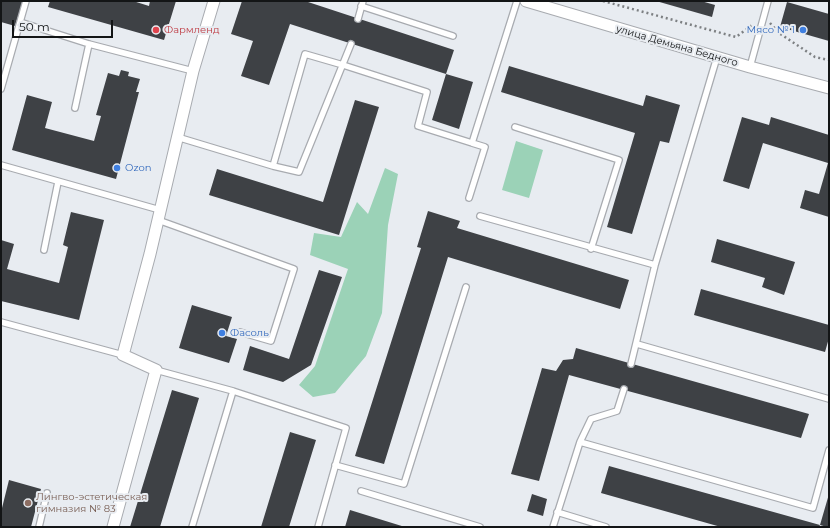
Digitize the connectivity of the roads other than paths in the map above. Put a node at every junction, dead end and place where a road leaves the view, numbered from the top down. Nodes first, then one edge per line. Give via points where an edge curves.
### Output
1 (26, 1) edge
2 (214, 1) edge
3 (517, 1) edge
4 (526, 1) edge
5 (768, 1) edge
6 (362, 4) edge
7 (358, 19) dead end
8 (20, 22) junction
9 (452, 36) dead end
10 (89, 44) junction
11 (351, 44) dead end
12 (717, 57) junction
13 (343, 65) junction
14 (750, 67) junction
15 (193, 71) junction
16 (829, 88) edge
17 (1, 89) edge
18 (75, 108) dead end
19 (515, 127) dead end
20 (177, 136) junction
21 (472, 143) junction
22 (1, 166) edge
23 (273, 166) junction
24 (58, 182) junction
25 (469, 198) dead end
26 (159, 215) junction
27 (480, 216) dead end
28 (591, 249) junction
29 (44, 250) dead end
30 (655, 265) junction
31 (466, 287) dead end
32 (1, 322) edge
33 (240, 332) dead end
34 (637, 344) junction
35 (123, 355) junction
36 (631, 364) dead end
37 (156, 370) junction
38 (624, 389) dead end
39 (233, 391) junction
40 (829, 399) edge
41 (580, 442) junction
42 (829, 450) edge
43 (335, 465) junction
44 (361, 491) dead end
45 (47, 493) dead end
46 (557, 512) junction
47 (39, 527) edge
48 (113, 527) edge
49 (192, 527) edge
50 (318, 527) edge
51 (480, 527) edge
52 (553, 527) edge
53 (606, 527) edge

1 - 8 lane
2 - 15 street
3 - 21 lane
4 - 12 street, улица Демьяна Бедного
5 - 14 lane
6 - 7 lane
6 - 9 lane
8 - 10 lane
8 - 17 lane
10 - 15 lane
10 - 18 lane
11 - 13 lane
12 - 14 street, улица Демьяна Бедного
12 - 30 lane
13 - 21 lane via 427,92 418,126
13 - 23 lane via 299,172
13 - 23 lane via 305,54
14 - 16 street, улица Демьяна Бедного
15 - 20 street
19 - 28 lane via 619,160
20 - 23 lane
20 - 26 street
21 - 25 lane via 485,147
22 - 24 lane
24 - 26 lane
24 - 29 lane
26 - 33 lane via 294,269 271,341
26 - 35 street
27 - 28 lane
28 - 30 lane
30 - 34 lane
31 - 43 lane via 404,484
32 - 35 lane
34 - 36 lane
34 - 40 lane
35 - 37 street
37 - 39 lane
37 - 48 street
38 - 41 lane via 617,412 591,419
39 - 43 lane via 346,428
39 - 49 lane
41 - 42 lane via 813,508
41 - 46 lane
43 - 50 lane
44 - 51 lane
45 - 47 lane
46 - 52 lane
46 - 53 lane

